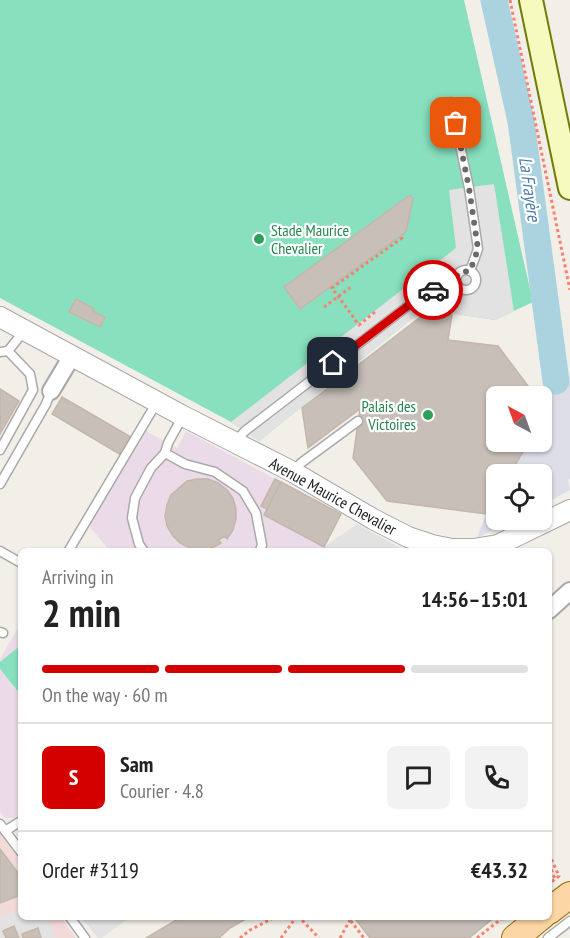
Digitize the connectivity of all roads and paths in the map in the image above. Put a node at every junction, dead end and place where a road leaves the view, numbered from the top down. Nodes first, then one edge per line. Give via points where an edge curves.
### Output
1 (510, 0) edge
2 (531, 0) edge
3 (545, 0) edge
4 (451, 102) dead end
5 (570, 123) edge
6 (567, 160) edge
7 (570, 188) edge
8 (400, 236) dead end
9 (470, 271) junction
10 (456, 284) junction
11 (351, 287) dead end
12 (570, 290) edge
13 (338, 297) junction
14 (324, 307) dead end
15 (375, 312) dead end
16 (0, 317) edge
17 (24, 331) junction
18 (4, 352) edge
19 (72, 356) junction
20 (51, 391) joint
21 (157, 402) junction
22 (183, 416) junction
23 (358, 421) dead end
24 (240, 436) junction
25 (0, 450) edge
26 (165, 453) junction
27 (293, 472) junction
28 (0, 484) edge
29 (569, 513) edge
30 (70, 548) edge
31 (142, 548) edge
32 (261, 548) edge
33 (448, 548) edge
34 (479, 548) edge
35 (0, 550) edge
36 (18, 561) edge
37 (570, 591) edge
38 (552, 607) edge
39 (18, 822) edge
40 (3, 827) edge
41 (18, 848) edge
42 (552, 861) edge
43 (552, 874) edge
44 (562, 887) edge
45 (552, 905) edge
46 (72, 920) edge
47 (269, 920) edge
48 (294, 920) edge
49 (301, 920) edge
50 (347, 920) edge
51 (350, 920) edge
52 (500, 920) edge
53 (537, 920) edge
54 (570, 921) edge
55 (479, 937) edge
56 (85, 938) edge
57 (240, 938) edge
58 (281, 938) edge
59 (319, 938) edge
60 (340, 938) edge
61 (364, 938) edge
62 (515, 938) edge
63 (548, 938) edge

1 - 12 path
2 - 6 main road
3 - 5 main road
4 - 9 lane via 478,249
6 - 7 main road
8 - 13 path via 332,288
9 - 10 lane via 460,272
9 - 10 lane via 476,279 473,288 463,291
10 - 24 lane via 426,292
11 - 13 path
13 - 14 path
13 - 15 path via 359,325
16 - 17 street, Avenue Maurice Chevalier
17 - 18 lane
17 - 19 street, Avenue Maurice Chevalier
18 - 25 lane via 30,374 33,390
19 - 20 street
19 - 21 street, Avenue Maurice Chevalier
20 - 28 lane
21 - 22 street, Avenue Maurice Chevalier
21 - 30 lane
22 - 24 street, Avenue Maurice Chevalier
22 - 26 lane
23 - 27 lane
24 - 27 street, Avenue Maurice Chevalier
26 - 31 lane via 135,498 132,518
26 - 32 lane via 185,464 215,472 243,490 256,513
27 - 33 street, Avenue Maurice Chevalier via 408,537
29 - 34 street, Avenue Maurice Chevalier via 498,545
35 - 36 lane
37 - 38 street
39 - 40 lane
40 - 41 lane
42 - 44 path
43 - 44 path
44 - 45 main road
46 - 56 lane
47 - 57 path
48 - 58 path
49 - 59 path
50 - 60 path
51 - 61 path
52 - 55 path
53 - 62 main road
54 - 63 lane

